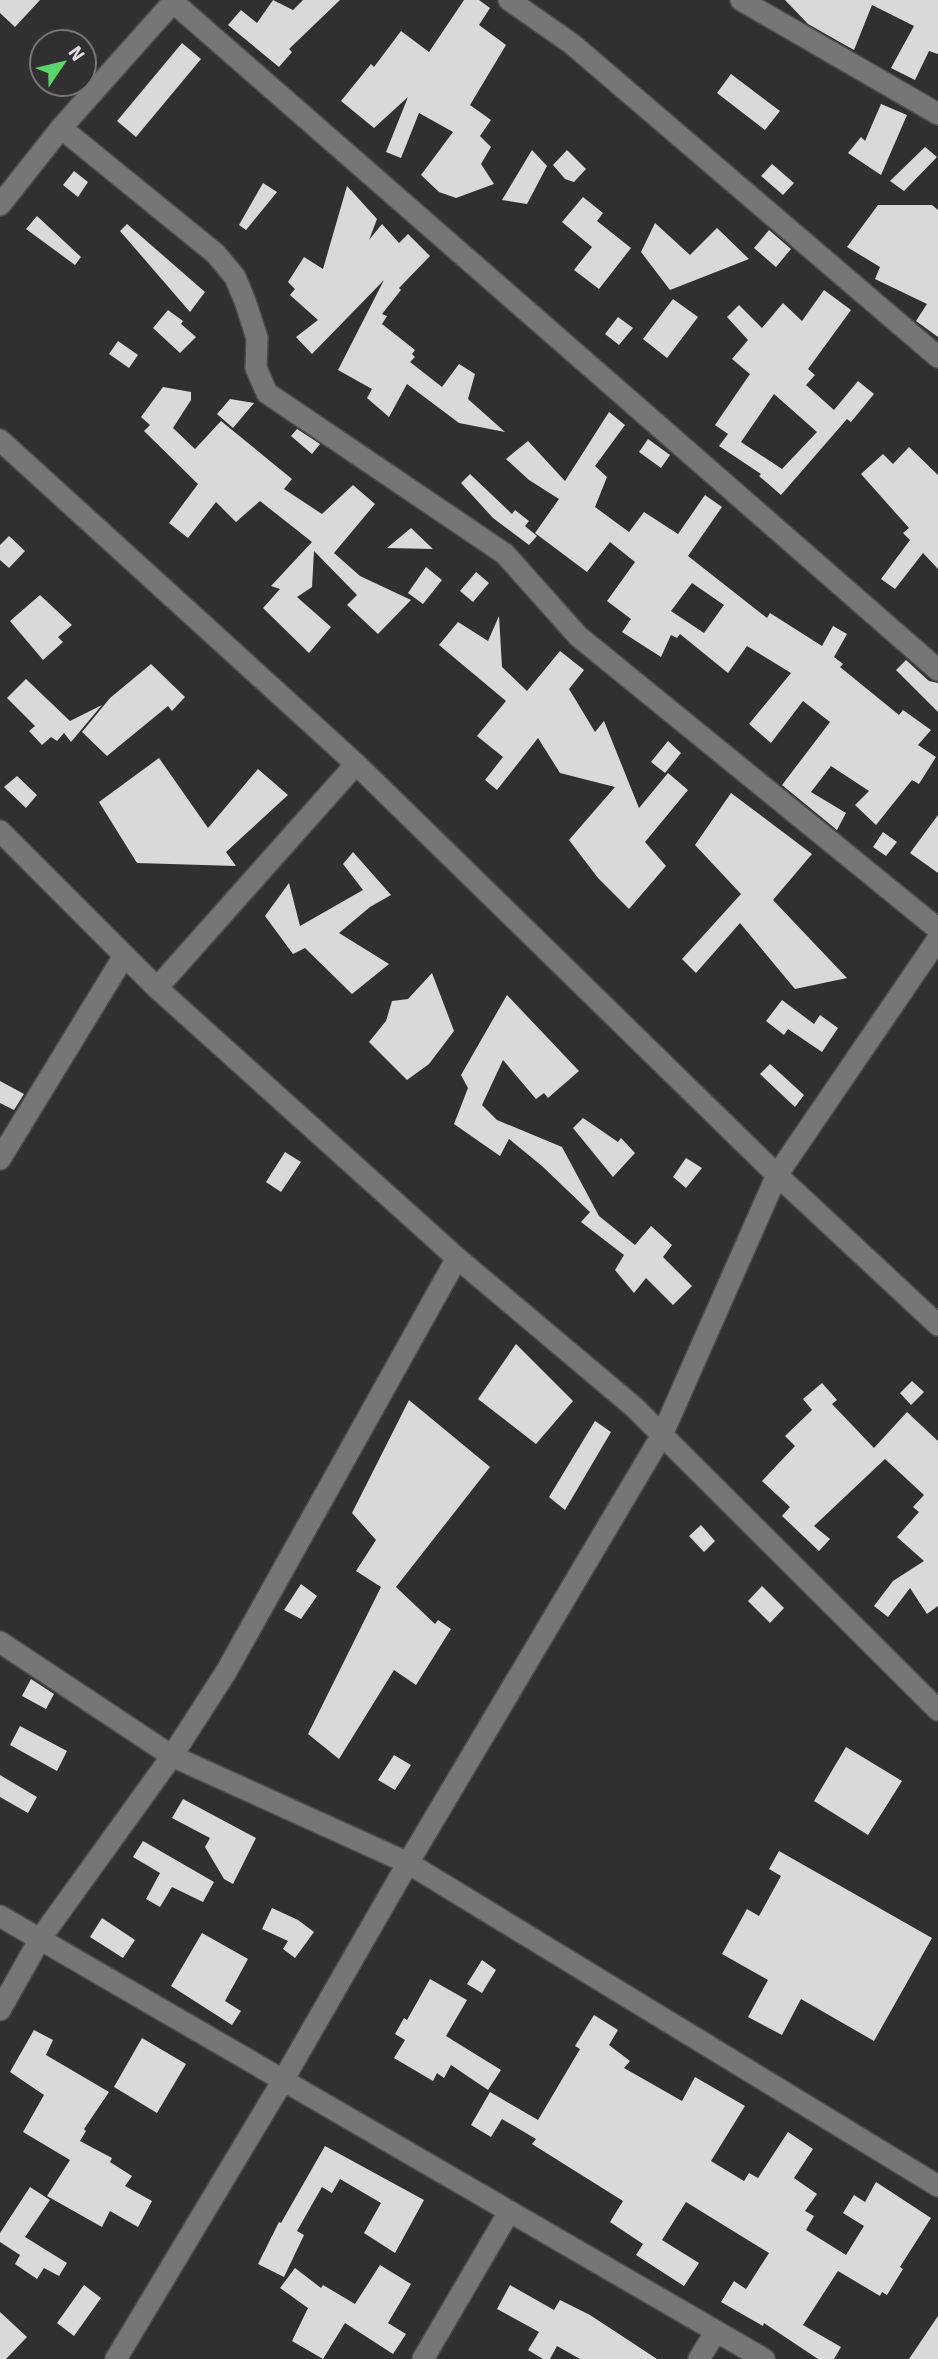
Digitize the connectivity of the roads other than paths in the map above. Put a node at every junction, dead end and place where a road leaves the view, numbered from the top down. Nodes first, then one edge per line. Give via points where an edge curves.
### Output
1 (509, 0) edge
2 (174, 1) edge
3 (747, 1) edge
4 (938, 114) edge
5 (61, 128) junction
6 (0, 205) edge
7 (938, 357) edge
8 (0, 440) edge
9 (938, 670) edge
10 (356, 764) junction
11 (0, 831) edge
12 (938, 929) edge
13 (938, 939) edge
14 (124, 956) junction
15 (156, 988) junction
16 (0, 1159) edge
17 (777, 1175) junction
18 (457, 1258) junction
19 (938, 1325) edge
20 (662, 1434) junction
21 (0, 1642) edge
22 (938, 1710) edge
23 (172, 1756) junction
24 (408, 1863) junction
25 (0, 1916) edge
26 (40, 1939) junction
27 (0, 2010) edge
28 (282, 2082) junction
29 (938, 2186) edge
30 (509, 2212) junction
31 (716, 2331) junction
32 (116, 2359) edge
33 (423, 2359) edge
34 (699, 2359) edge
35 (764, 2359) edge

1 - 7 street via 572,44
2 - 5 street
2 - 9 street
3 - 4 street
5 - 6 street
5 - 12 street via 216,254 240,289 257,338 256,368 267,393 505,554 578,636
8 - 10 street
10 - 15 street
10 - 17 street
11 - 14 street
13 - 17 street
14 - 15 street
14 - 16 street
15 - 18 street
17 - 19 street
17 - 20 street
18 - 20 street
18 - 23 street via 226,1672
20 - 22 street
20 - 24 street
21 - 23 street
23 - 24 street
23 - 26 street
24 - 28 street
24 - 29 street
25 - 26 street
26 - 27 street
26 - 28 street
28 - 30 street
28 - 32 street
30 - 31 street
30 - 33 street
31 - 34 street
31 - 35 street

